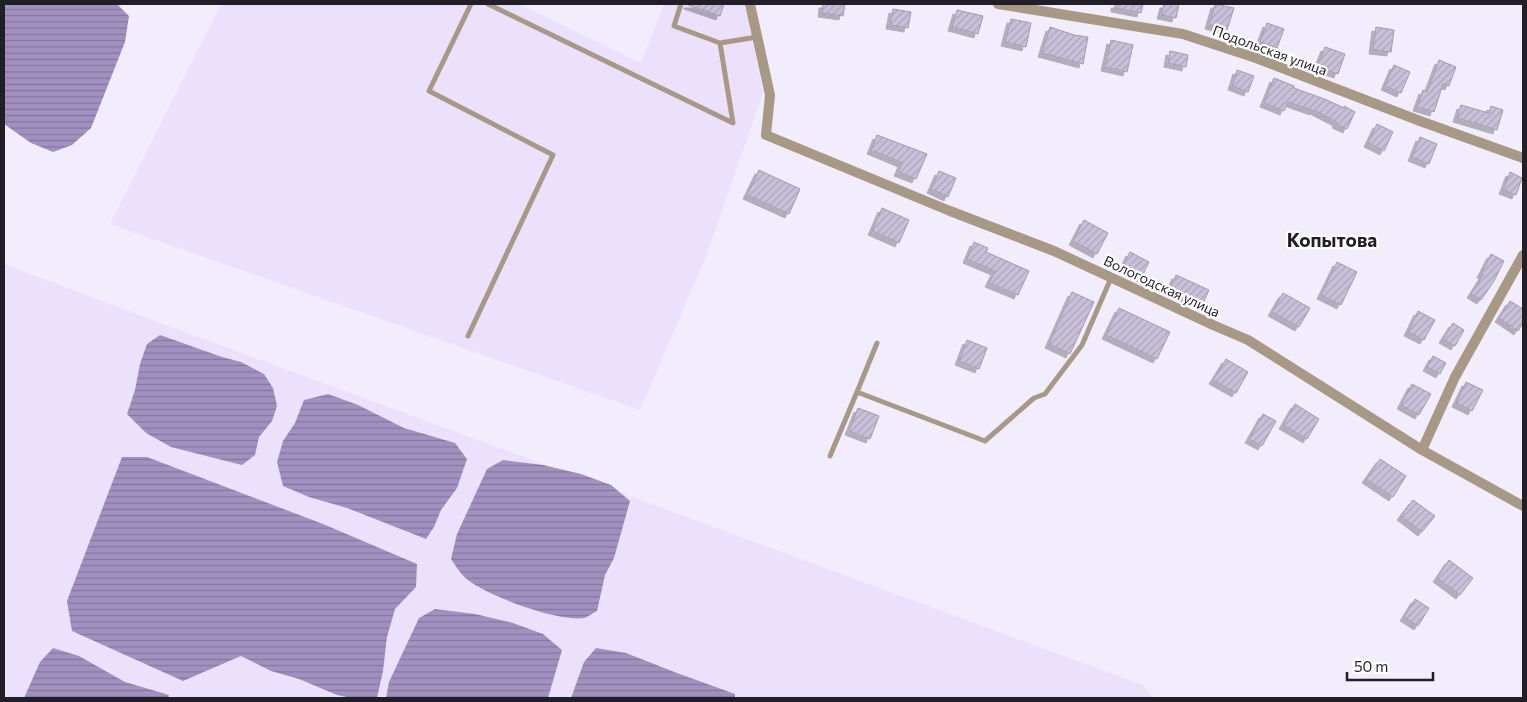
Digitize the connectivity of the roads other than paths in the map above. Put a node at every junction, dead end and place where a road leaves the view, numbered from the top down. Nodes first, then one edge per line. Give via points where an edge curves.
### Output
1 (471, 4) edge
2 (488, 4) edge
3 (682, 4) edge
4 (750, 4) edge
5 (998, 4) edge
6 (757, 36) junction
7 (720, 43) junction
8 (1523, 158) edge
9 (1523, 255) edge
10 (1112, 278) junction
11 (468, 336) dead end
12 (877, 343) dead end
13 (857, 392) junction
14 (1422, 450) junction
15 (830, 456) dead end
16 (1523, 506) edge

1 - 11 lane via 429,91 553,155
2 - 7 lane via 733,123
3 - 7 lane via 674,26
4 - 6 street
5 - 8 street, Подольская улица via 1183,34
6 - 7 lane
6 - 10 street, Вологодская улица via 770,95 766,135 1054,251
9 - 14 street via 1455,377
10 - 13 lane via 1082,345 1045,394 1034,398 985,441
10 - 14 street, Вологодская улица via 1248,340
12 - 13 lane
13 - 15 lane
14 - 16 street, Вологодская улица

